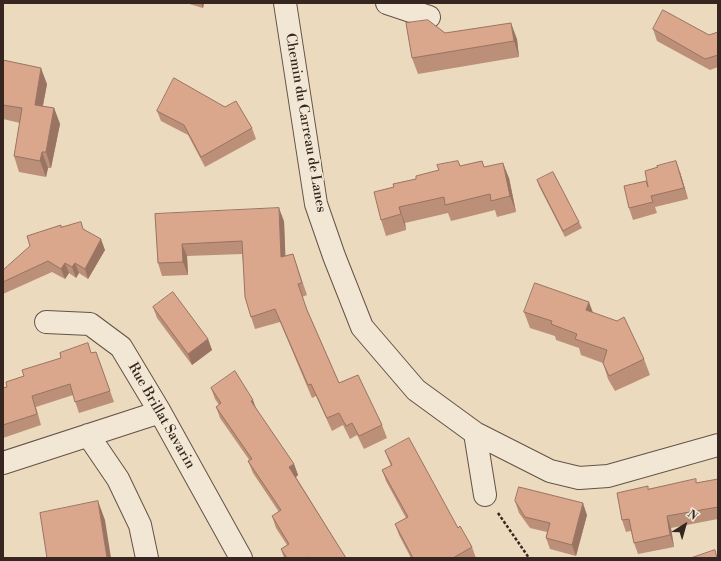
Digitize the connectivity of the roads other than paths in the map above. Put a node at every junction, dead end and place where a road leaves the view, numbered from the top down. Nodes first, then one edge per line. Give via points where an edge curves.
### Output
1 (285, 3) edge
2 (387, 3) edge
3 (429, 17) dead end
4 (46, 322) dead end
5 (160, 412) junction
6 (475, 433) junction
7 (88, 436) junction
8 (718, 445) edge
9 (3, 463) edge
10 (485, 495) road end
11 (147, 558) edge
12 (241, 558) edge

1 - 6 street, Chemin du Carreau de Lanes via 316,204 362,328 416,390
2 - 3 street
4 - 5 street, Rue Brillat Savarin via 90,324 122,347
5 - 7 street
5 - 12 street, Rue Brillat Savarin
6 - 8 street, Chemin du Carreau de Lanes via 550,471 579,478 608,476
6 - 10 street
7 - 9 street
7 - 11 street via 121,485 140,525

